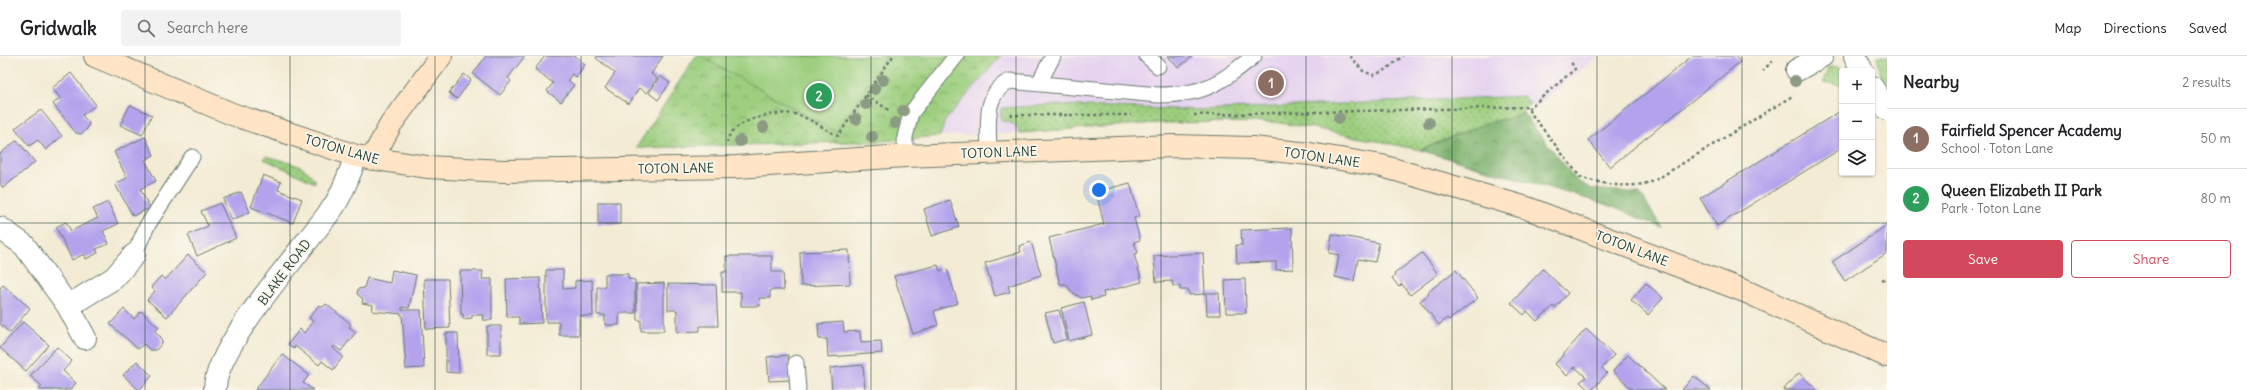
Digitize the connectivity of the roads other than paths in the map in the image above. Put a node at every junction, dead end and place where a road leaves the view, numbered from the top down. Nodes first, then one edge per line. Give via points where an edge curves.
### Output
1 (95, 56) edge
2 (441, 56) edge
3 (956, 56) edge
4 (1053, 56) edge
5 (1254, 56) edge
6 (1822, 56) edge
7 (1854, 56) edge
8 (1860, 68) edge
9 (1798, 81) road end
10 (1039, 84) junction
11 (1875, 91) edge
12 (1887, 109) edge
13 (989, 153) junction
14 (905, 156) junction
15 (192, 157) dead end
16 (364, 157) junction
17 (0, 228) edge
18 (134, 255) joint
19 (68, 306) junction
20 (85, 338) dead end
21 (1887, 356) edge
22 (796, 363) dead end
23 (215, 390) edge
24 (798, 390) edge

1 - 16 main road, TOTON LANE via 232,114
2 - 16 main road
3 - 14 lane via 911,113 905,137
4 - 10 lane
5 - 10 lane via 1209,88 1180,95
6 - 9 street
7 - 8 street
10 - 13 lane via 1010,81 1002,84 991,98
11 - 12 street
13 - 14 main road, TOTON LANE
13 - 21 main road, TOTON LANE via 1213,146 1310,154 1382,166 1527,208 1747,292
14 - 16 main road, TOTON LANE via 736,167 503,171 427,167
15 - 18 lane via 147,226
16 - 23 street, BLAKE ROAD via 335,205 232,341 220,368
17 - 19 street via 24,245
18 - 19 street via 114,278
19 - 20 street
22 - 24 lane

